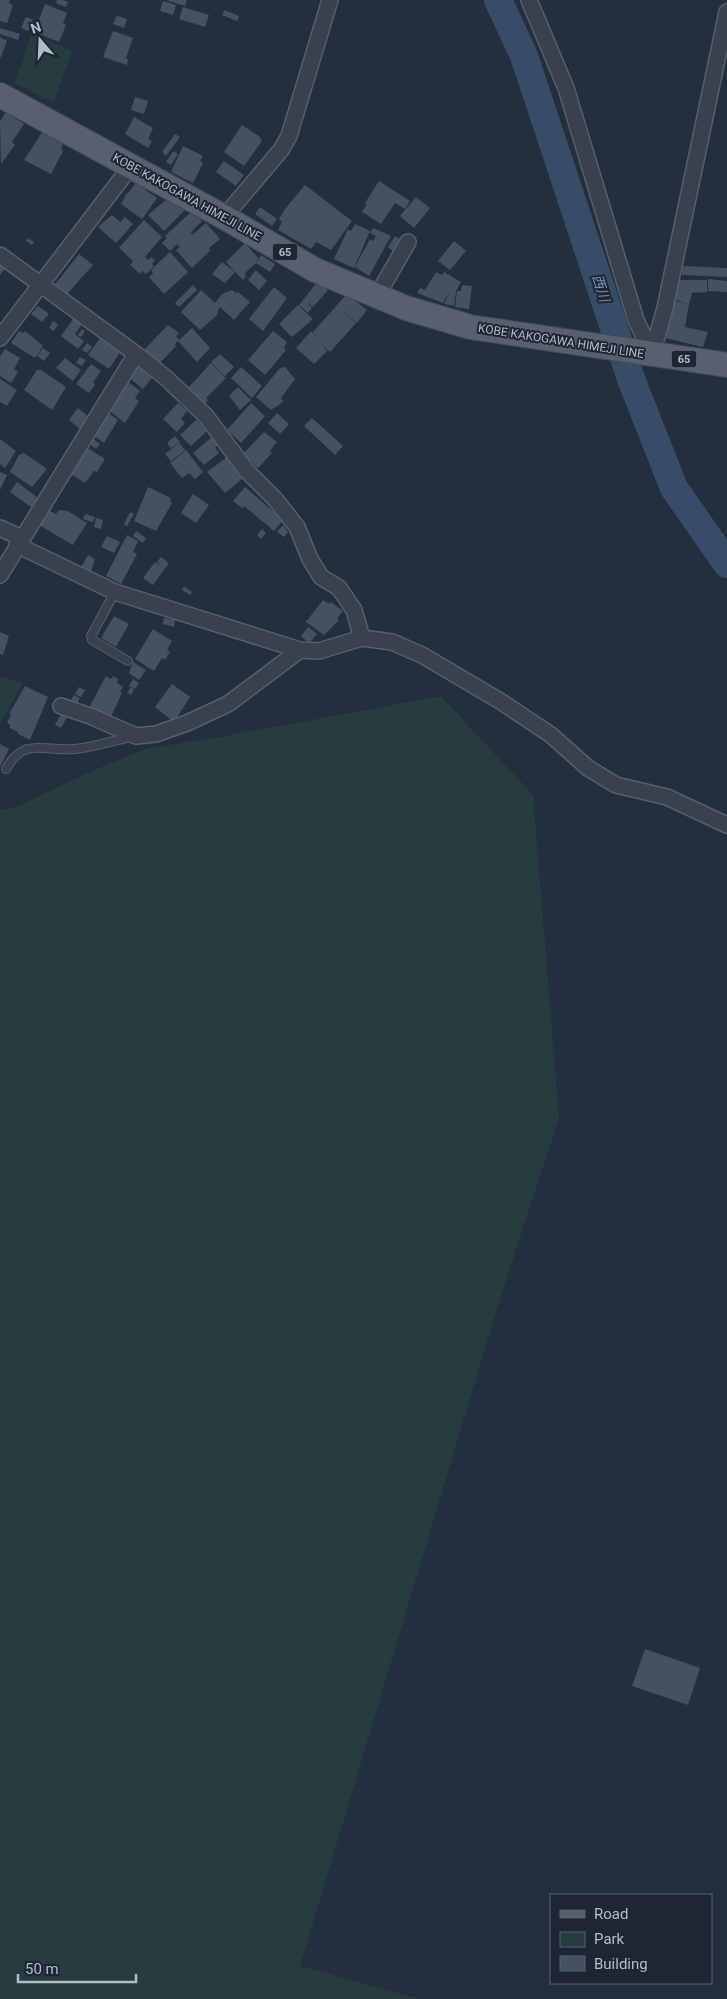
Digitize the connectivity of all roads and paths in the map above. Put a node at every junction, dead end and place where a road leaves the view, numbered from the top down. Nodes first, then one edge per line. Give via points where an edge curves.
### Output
1 (330, 0) edge
2 (529, 0) edge
3 (727, 12) edge
4 (0, 95) edge
5 (131, 166) junction
6 (224, 217) junction
7 (408, 242) dead end
8 (0, 255) edge
9 (40, 284) junction
10 (377, 296) junction
11 (0, 338) edge
12 (136, 354) junction
13 (647, 354) junction
14 (727, 365) edge
15 (0, 528) edge
16 (20, 541) junction
17 (0, 575) edge
18 (115, 592) junction
19 (362, 638) junction
20 (300, 650) junction
21 (128, 661) dead end
22 (61, 706) dead end
23 (136, 736) junction
24 (6, 769) dead end
25 (727, 825) edge

1 - 6 street via 289,136 281,150
2 - 13 street via 566,88
3 - 13 street via 664,308
4 - 5 main road, KOBE KAKOGAWA HIMEJI LINE / 65
5 - 6 main road, KOBE KAKOGAWA HIMEJI LINE / 65
5 - 9 street
6 - 10 main road, KOBE KAKOGAWA HIMEJI LINE / 65 via 315,270
7 - 10 street
8 - 9 street
9 - 11 street
9 - 12 street
10 - 13 main road, KOBE KAKOGAWA HIMEJI LINE / 65 via 470,327
12 - 16 street
12 - 19 street via 206,416 246,470 275,499 297,527 321,577 339,588 354,610
13 - 14 main road, KOBE KAKOGAWA HIMEJI LINE / 65
15 - 16 street
16 - 17 street
16 - 18 street
18 - 20 street
18 - 21 lane via 91,636 92,640
19 - 20 street via 318,651
19 - 25 street via 392,642 422,655 544,730 588,768 616,785 668,797
20 - 23 street via 228,704 156,734
22 - 23 street
23 - 24 lane via 74,750 28,748 13,757

